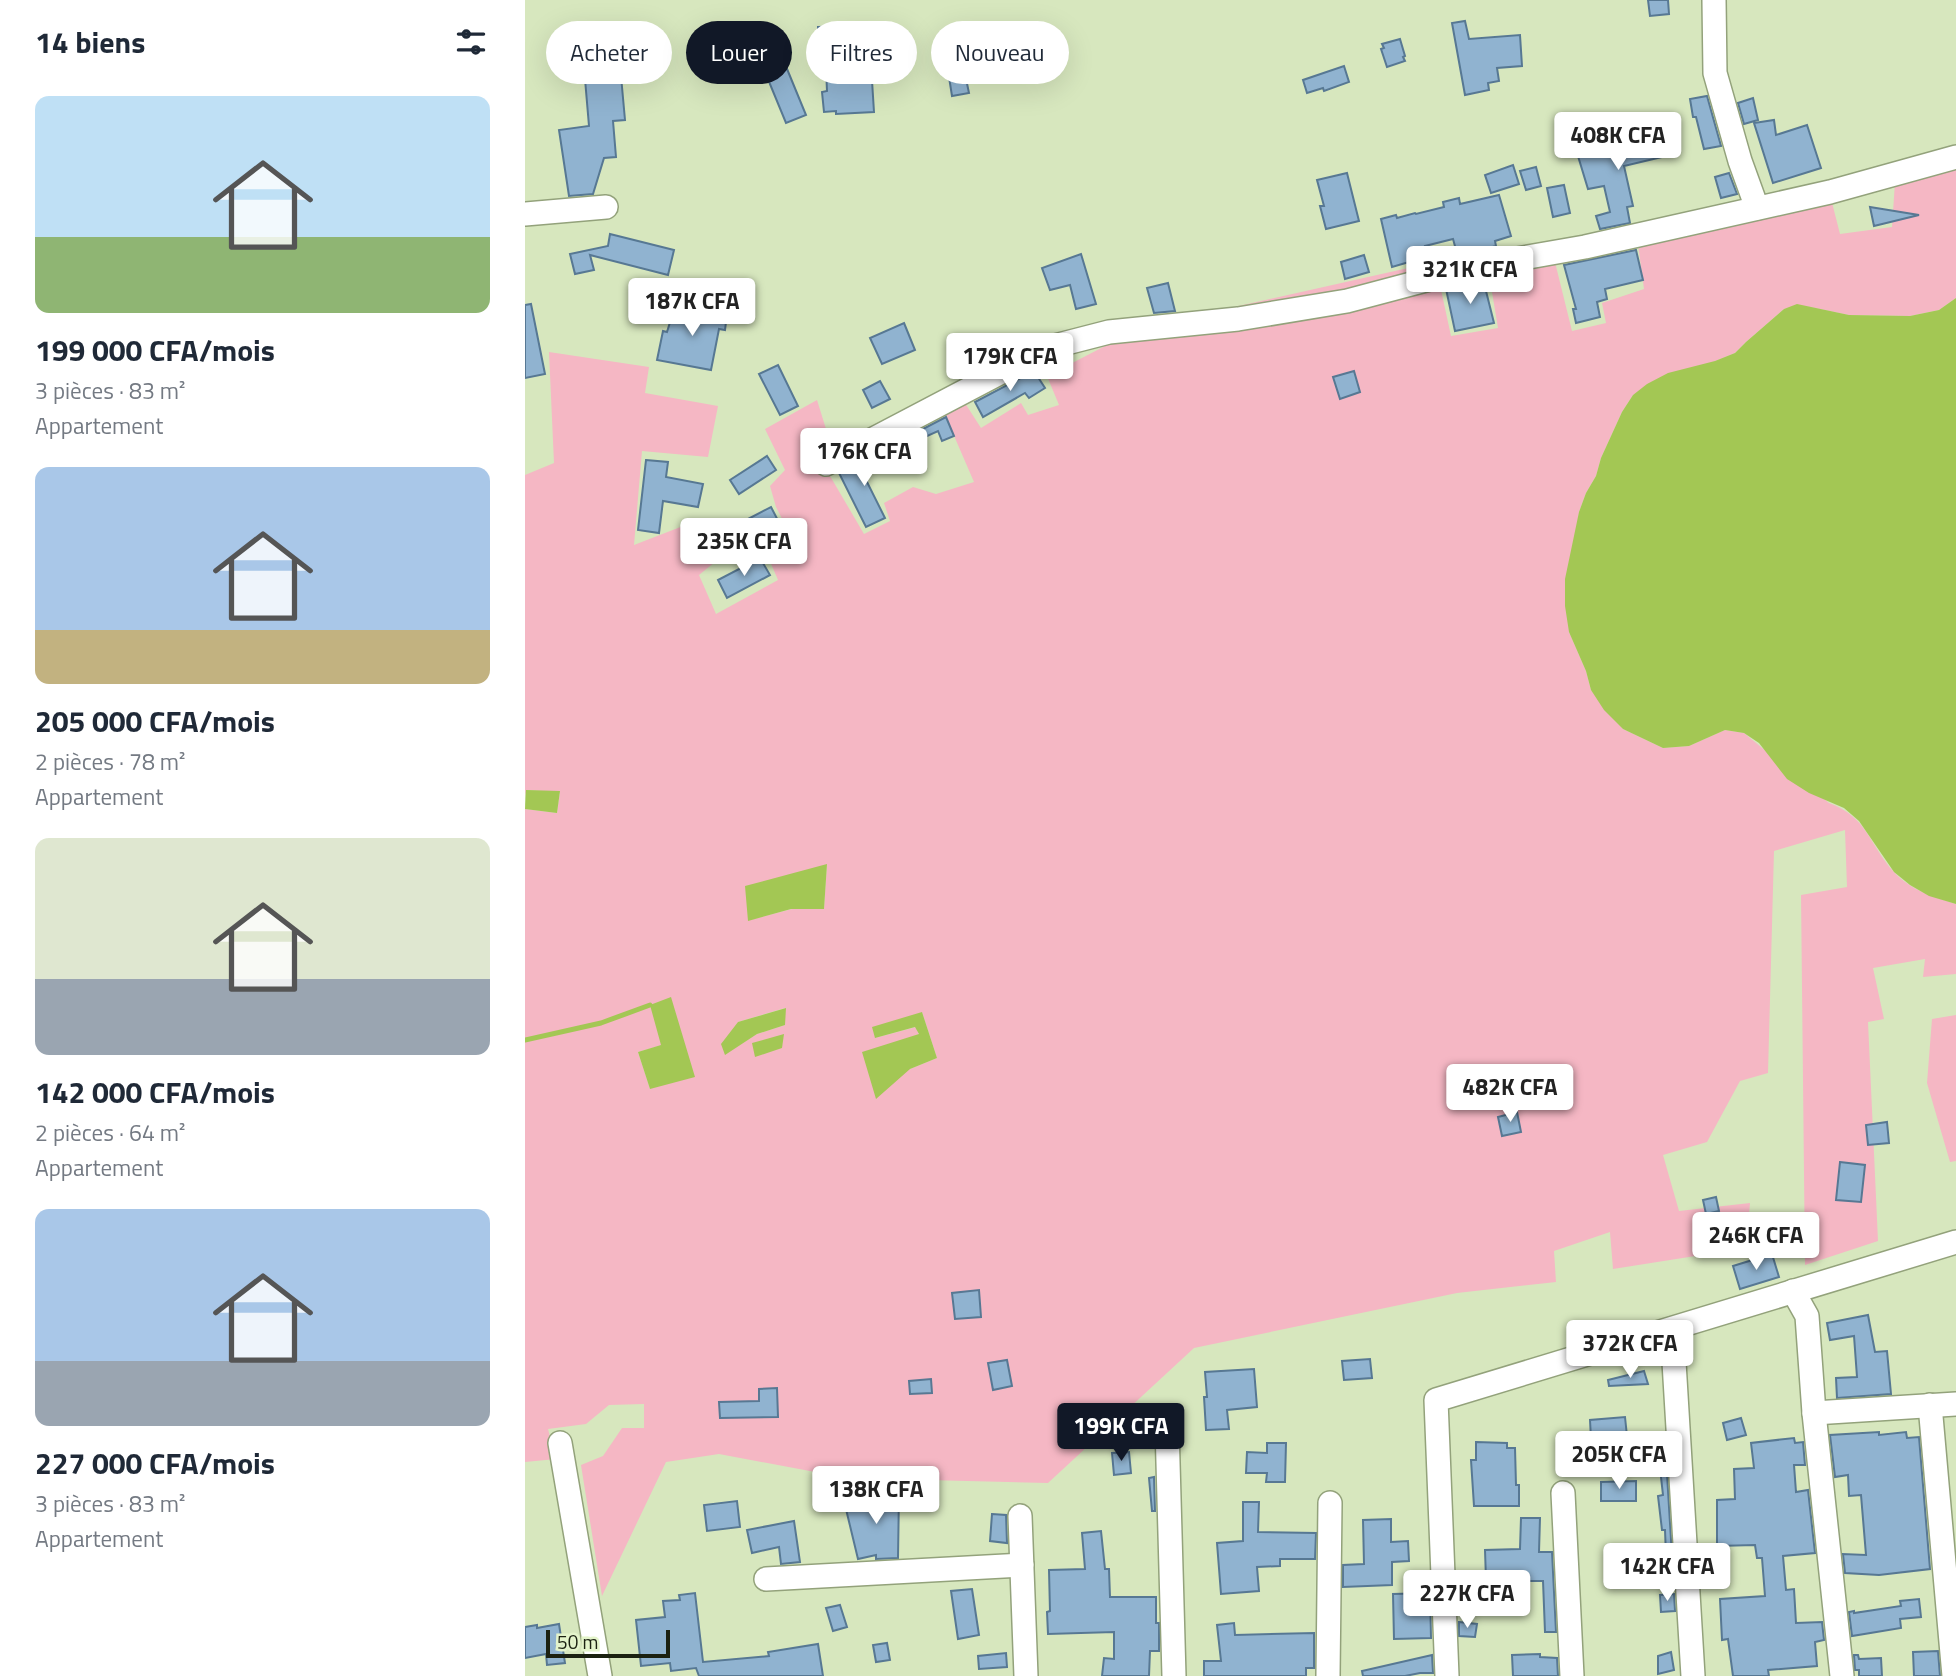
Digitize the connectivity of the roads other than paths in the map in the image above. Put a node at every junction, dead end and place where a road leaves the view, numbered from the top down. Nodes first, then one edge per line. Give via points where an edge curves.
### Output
1 (1714, 0) edge
2 (1956, 157) edge
3 (606, 207) dead end
4 (1757, 208) junction
5 (525, 214) edge
6 (826, 464) dead end
7 (1956, 1242) edge
8 (1793, 1291) junction
9 (1672, 1329) junction
10 (1956, 1404) edge
11 (1930, 1405) junction
12 (1814, 1413) junction
13 (1167, 1427) dead end
14 (560, 1443) dead end
15 (1563, 1493) dead end
16 (1330, 1503) dead end
17 (1020, 1516) dead end
18 (1022, 1565) junction
19 (766, 1579) dead end
20 (600, 1676) edge
21 (1026, 1676) edge
22 (1174, 1676) edge
23 (1328, 1676) edge
24 (1447, 1676) edge
25 (1572, 1676) edge
26 (1693, 1676) edge
27 (1842, 1676) edge
28 (1954, 1676) edge

1 - 4 street via 1715,73
2 - 4 street
3 - 5 street
4 - 6 street via 1483,265 1347,301 1238,319 1109,332 1047,348
7 - 8 street
8 - 9 street
8 - 12 street via 1807,1316
9 - 24 street via 1436,1400
9 - 26 street
10 - 11 street
11 - 12 street
11 - 28 street
12 - 27 street
13 - 22 street
14 - 20 street
15 - 25 street
16 - 23 street
17 - 18 street
18 - 19 street
18 - 21 street

